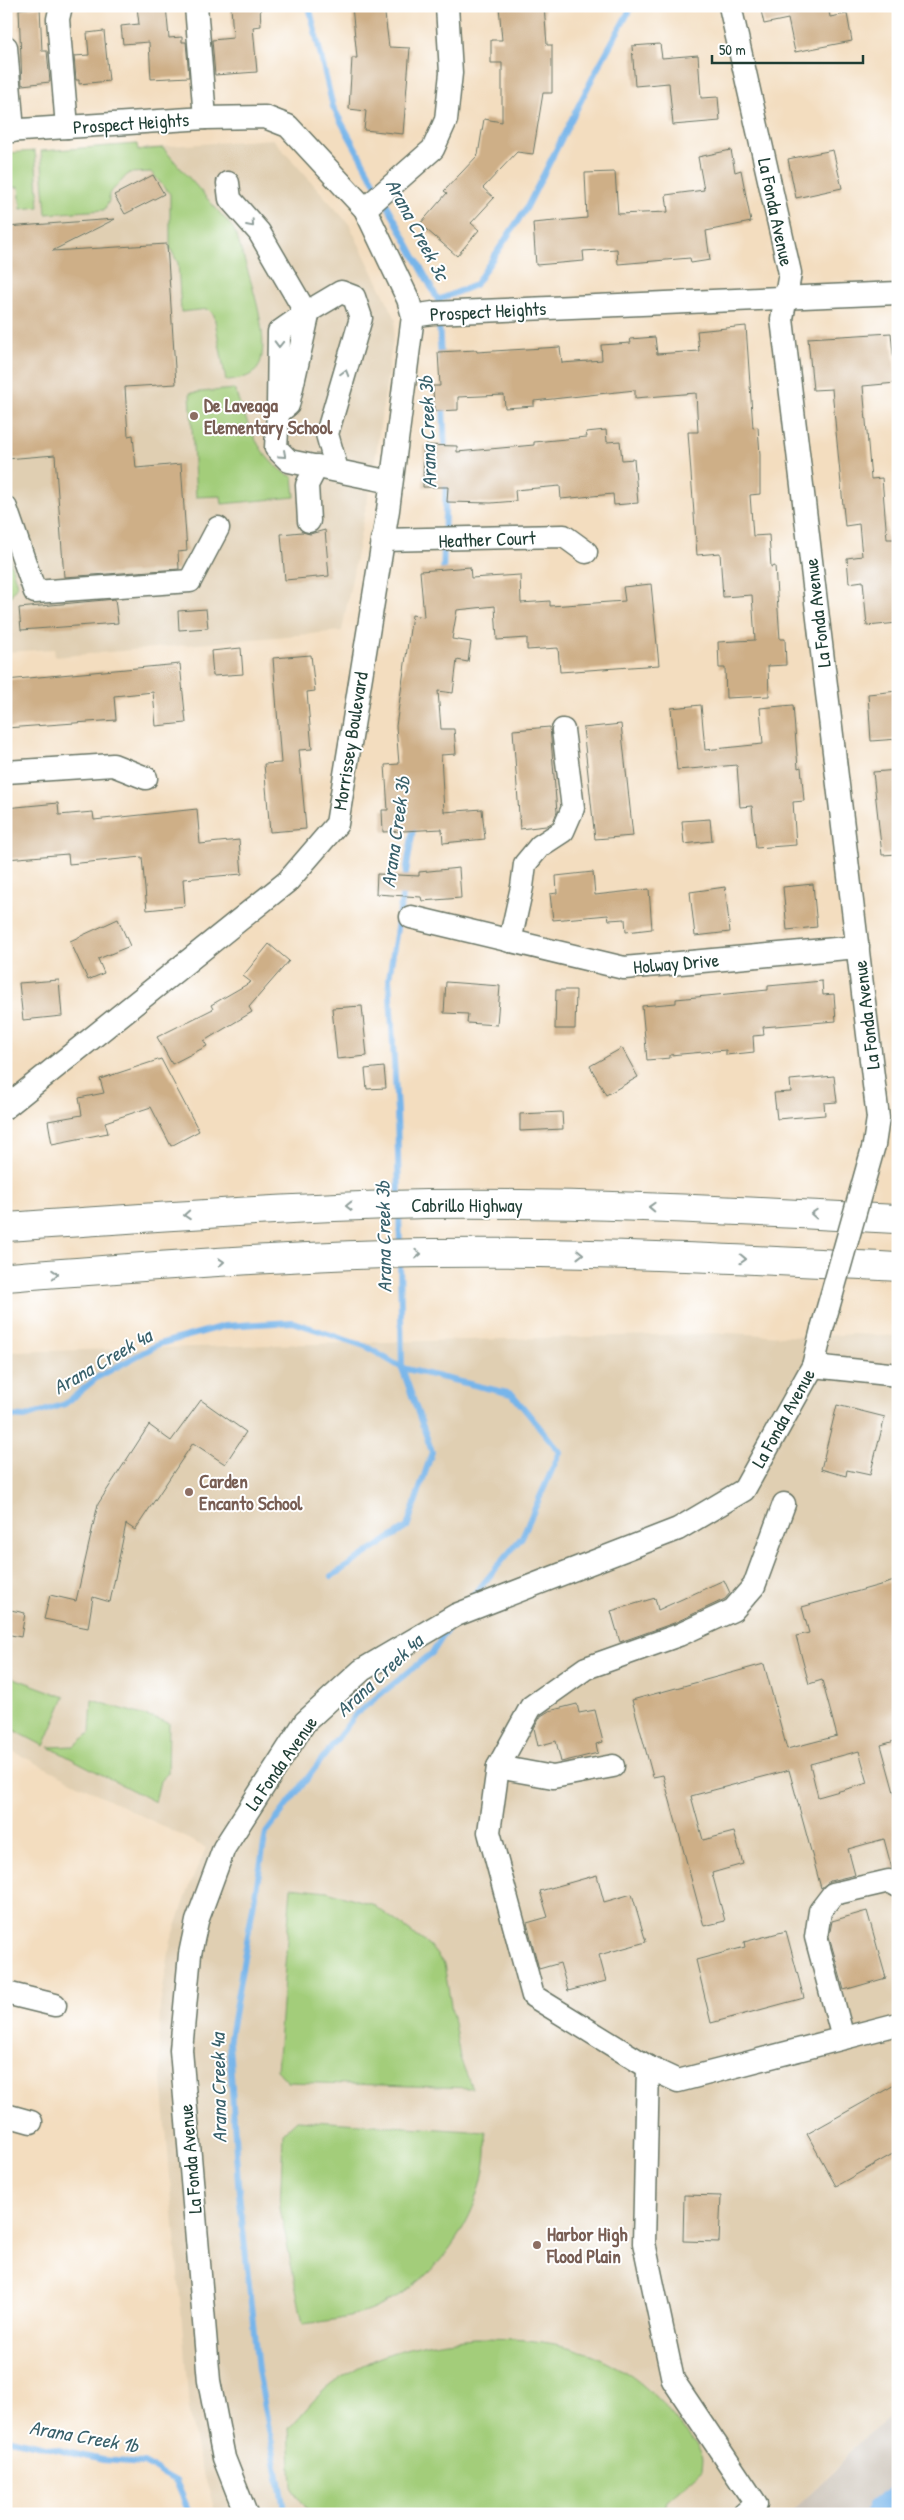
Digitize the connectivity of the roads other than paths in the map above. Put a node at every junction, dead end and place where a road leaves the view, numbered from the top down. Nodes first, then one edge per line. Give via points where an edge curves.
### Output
1 (61, 6) edge
2 (196, 6) edge
3 (447, 6) edge
4 (730, 6) edge
5 (6, 47) edge
6 (205, 118) junction
7 (67, 127) junction
8 (10, 131) edge
9 (228, 183) dead end
10 (365, 209) junction
11 (898, 293) edge
12 (785, 298) junction
13 (308, 312) junction
14 (413, 316) junction
15 (327, 468) junction
16 (391, 482) junction
17 (6, 508) edge
18 (309, 521) dead end
19 (218, 528) dead end
20 (382, 540) junction
21 (586, 552) dead end
22 (563, 730) dead end
23 (6, 772) edge
24 (146, 778) dead end
25 (410, 917) dead end
26 (510, 940) junction
27 (858, 947) junction
28 (6, 1107) edge
29 (888, 1117) edge
30 (898, 1219) edge
31 (6, 1227) edge
32 (898, 1267) edge
33 (6, 1277) edge
34 (813, 1366) junction
35 (898, 1375) edge
36 (784, 1504) dead end
37 (613, 1766) dead end
38 (498, 1767) junction
39 (898, 1886) edge
40 (6, 1993) edge
41 (55, 2005) dead end
42 (898, 2024) edge
43 (843, 2038) junction
44 (648, 2067) junction
45 (6, 2115) edge
46 (31, 2122) dead end
47 (246, 2514) edge
48 (744, 2514) edge

1 - 7 street via 58,19
2 - 6 street
3 - 10 street via 451,73 446,120 433,149
4 - 12 street, La Fonda Avenue via 790,273
5 - 8 street
6 - 7 street, Prospect Heights
6 - 10 street, Prospect Heights via 265,117 288,126
7 - 8 street, Prospect Heights
9 -> 13 street via 230,199 259,232
10 - 14 street, Prospect Heights
11 - 12 street, Prospect Heights
12 - 14 street, Prospect Heights
12 - 27 street, La Fonda Avenue via 782,319
13 -> 15 street via 288,405 278,413 276,448 289,461
15 -> 13 street via 327,434 361,318 354,297 341,292
14 - 16 street, Morrissey Boulevard
15 - 16 street
15 - 18 street via 307,485
16 - 20 street, Morrissey Boulevard
17 - 19 street via 34,592 190,581
20 - 21 street, Heather Court via 564,536
20 - 28 street, Morrissey Boulevard via 337,824 288,881
22 - 26 street via 572,808 563,831 540,846 525,864
23 - 24 street via 113,765
25 - 26 street, Holway Drive
26 - 27 street, Holway Drive via 624,968
27 - 29 street, La Fonda Avenue
29 - 34 street, La Fonda Avenue, bridge via 874,1145
30 -> 31 highway, Cabrillo Highway via 603,1205 428,1204 254,1210
33 -> 32 highway via 256,1260 430,1253 605,1254
34 - 35 street
34 - 47 street, La Fonda Avenue via 744,1490 678,1529 456,1616 362,1670 305,1722 224,1848 196,1921 181,2050 209,2381 224,2458
36 - 38 street via 754,1586 733,1610 678,1635 586,1668 531,1707
37 - 38 street via 553,1777
38 - 44 street via 489,1832 533,1996
39 - 43 street via 889,1881 833,1894 820,1911 816,1937
40 - 41 street
42 - 43 street
43 - 44 street via 678,2081
44 - 48 street via 644,2243 673,2380 756,2504
45 - 46 street

